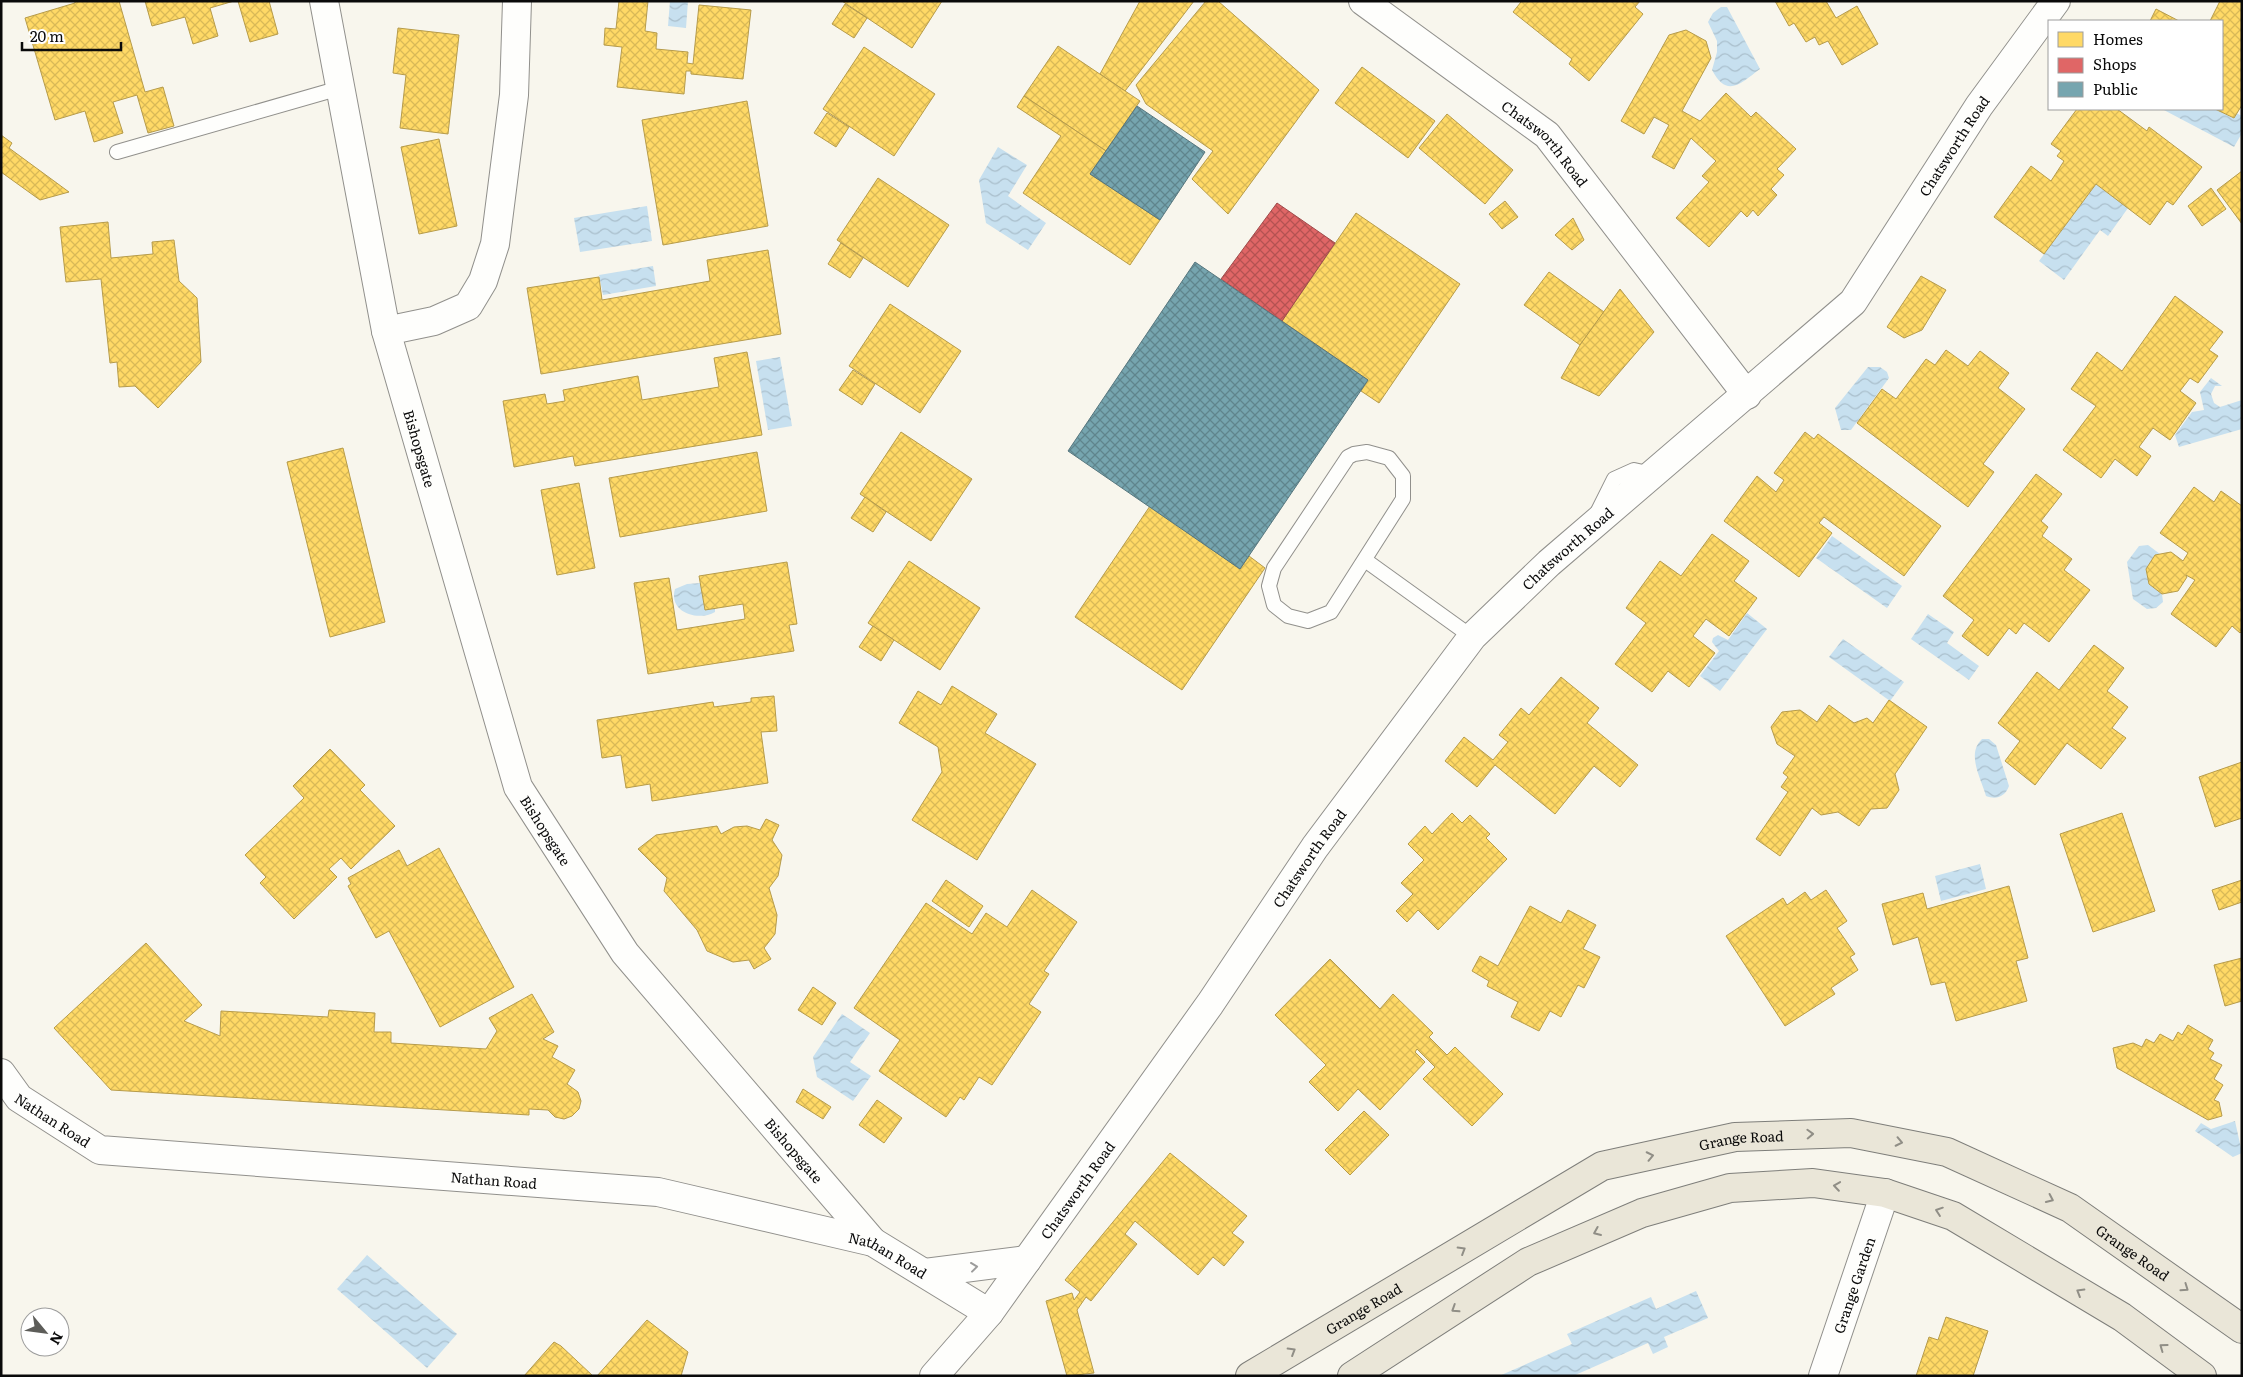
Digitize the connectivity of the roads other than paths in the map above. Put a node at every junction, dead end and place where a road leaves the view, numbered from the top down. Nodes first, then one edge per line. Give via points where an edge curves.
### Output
1 (324, 1) edge
2 (517, 1) edge
3 (1363, 1) edge
4 (2056, 1) edge
5 (340, 88) junction
6 (117, 152) dead end
7 (386, 331) junction
8 (1746, 395) junction
9 (1365, 560) junction
10 (1472, 637) junction
11 (1, 1073) edge
12 (1885, 1193) junction
13 (873, 1242) junction
14 (1027, 1260) junction
15 (926, 1274) junction
16 (989, 1313) junction
17 (2242, 1329) edge
18 (934, 1376) edge
19 (1250, 1376) edge
20 (1352, 1376) edge
21 (1823, 1376) edge
22 (2202, 1376) edge

1 - 5 street, Bishopsgate
2 - 7 street via 513,104 495,244 482,281 468,306 434,321
3 - 8 street, Chatsworth Road via 1547,135
4 - 8 street, Chatsworth Road via 1979,106 1853,302
5 - 6 lane
5 - 7 street, Bishopsgate
7 - 13 street, Bishopsgate via 518,787 625,953
8 - 10 street, Chatsworth Road via 1549,563
9 - 9 lane via 1331,612 1308,621 1288,616 1274,604 1269,586 1274,568 1346,460 1354,454 1367,452 1389,458 1403,476 1403,499
9 - 10 lane
10 - 14 street, Chatsworth Road via 1315,847 1210,1004
11 - 13 street, Nathan Road via 19,1098 100,1150 658,1192
12 -> 20 main road via 1813,1183 1730,1188 1642,1213 1528,1262
12 - 21 street, Grange Garden
22 -> 12 main road via 2122,1317 1954,1216
13 - 15 street, Nathan Road
15 -> 14 street
14 - 16 street, Chatsworth Road
15 - 16 street, Nathan Road
16 - 18 street, Chatsworth Road
19 -> 17 main road, Grange Road via 1602,1166 1735,1137 1851,1132 1947,1152 2070,1208

